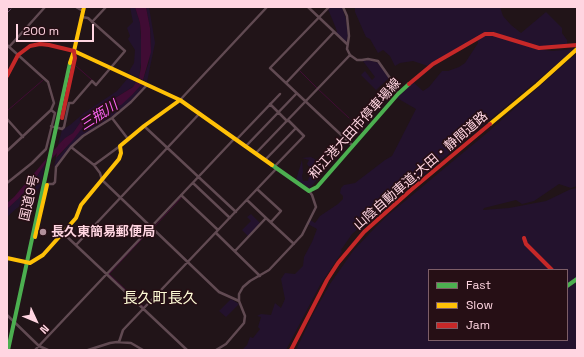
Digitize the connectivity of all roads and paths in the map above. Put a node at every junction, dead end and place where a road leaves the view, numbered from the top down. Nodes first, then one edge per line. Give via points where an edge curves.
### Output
1 (45, 7) edge
2 (76, 7) edge
3 (106, 7) edge
4 (267, 7) edge
5 (308, 7) edge
6 (329, 7) edge
7 (343, 7) edge
8 (83, 9) edge
9 (81, 17) junction
10 (319, 17) junction
11 (92, 22) junction
12 (334, 32) junction
13 (347, 44) junction
14 (577, 45) edge
15 (8, 46) edge
16 (576, 50) edge
17 (74, 51) junction
18 (350, 55) junction
19 (18, 56) junction
20 (111, 67) junction
21 (7, 76) edge
22 (286, 83) junction
23 (146, 84) junction
24 (280, 94) dead end
25 (296, 94) dead end
26 (398, 94) junction
27 (180, 100) junction
28 (306, 101) junction
29 (54, 103) junction
30 (270, 104) junction
31 (63, 105) junction
32 (51, 110) junction
33 (200, 113) junction
34 (278, 113) junction
35 (112, 118) junction
36 (7, 119) edge
37 (287, 121) junction
38 (51, 126) junction
39 (144, 126) junction
40 (58, 128) junction
41 (296, 128) junction
42 (23, 137) junction
43 (236, 139) junction
44 (128, 140) junction
45 (120, 146) junction
46 (246, 146) junction
47 (353, 146) junction
48 (71, 147) junction
49 (168, 147) junction
50 (7, 151) edge
51 (256, 153) junction
52 (266, 160) junction
53 (94, 165) junction
54 (276, 167) junction
55 (198, 177) junction
56 (102, 180) junction
57 (46, 182) junction
58 (7, 183) edge
59 (193, 183) junction
60 (257, 189) junction
61 (309, 191) junction
62 (181, 195) junction
63 (120, 198) junction
64 (247, 200) junction
65 (236, 212) junction
66 (230, 218) junction
67 (266, 218) junction
68 (271, 222) junction
69 (151, 227) junction
70 (217, 231) junction
71 (63, 233) junction
72 (524, 238) dead end
73 (294, 244) junction
74 (76, 245) junction
75 (235, 251) junction
76 (7, 258) edge
77 (28, 262) junction
78 (188, 263) junction
79 (551, 269) edge
80 (106, 274) junction
81 (260, 276) junction
82 (577, 279) edge
83 (568, 285) edge
84 (239, 301) junction
85 (144, 309) junction
86 (7, 315) edge
87 (16, 324) junction
88 (119, 342) junction
89 (39, 346) junction
90 (8, 350) edge
91 (12, 350) edge
92 (35, 350) edge
93 (48, 350) edge
94 (88, 350) edge
95 (143, 350) edge
96 (187, 350) edge
97 (216, 350) edge
98 (291, 350) edge

1 - 15 street
2 - 8 street
3 - 11 street
4 - 27 street
5 - 10 street
6 - 10 street
7 - 13 street via 347,16
8 - 9 main road, 国道9号
9 - 11 street
9 - 17 main road, 国道9号
10 - 12 street
10 - 22 street via 270,68
11 - 20 street via 125,51
12 - 13 street
12 - 22 street
13 - 18 street
14 - 26 main road, 和江港大田市停車場線 via 539,48 486,34 433,64
15 - 19 street
16 - 98 main road, 山陰自動車道;大田・静間道路 via 364,232 327,280
17 - 19 main road, 和江港大田市停車場線 via 40,44 25,49
17 - 20 main road, 和江港大田市停車場線
17 - 31 main road, 国道9号 via 75,58
18 - 26 street via 357,60 378,61
18 - 28 street
19 - 21 main road
19 - 29 street via 48,82
20 - 23 main road, 和江港大田市停車場線
20 - 40 street via 96,85 92,81 73,103 68,103 64,127
22 - 28 street
23 - 27 main road, 和江港大田市停車場線
23 - 35 street via 131,102
24 - 30 street
25 - 34 street
26 - 47 main road, 和江港大田市停車場線
27 - 33 main road, 和江港大田市停車場線
27 - 39 main road
28 - 37 street
28 - 47 street
29 - 31 street
29 - 32 street
30 - 34 street
30 - 43 street
31 - 40 main road, 国道9号
32 - 38 street via 55,113
32 - 42 street
33 - 43 main road, 和江港大田市停車場線
33 - 49 street
34 - 37 street
34 - 46 street
35 - 44 street
35 - 48 street via 83,136
36 - 42 street
37 - 41 street
37 - 51 street
38 - 40 street
38 - 58 street via 48,144 42,154
39 - 44 main road
39 - 49 street
40 - 57 main road, 国道9号
40 - 57 main road, 国道9号
41 - 52 street
41 - 54 street via 304,136
42 - 50 street
43 - 46 main road, 和江港大田市停車場線
43 - 55 street
44 - 45 main road
45 - 53 street
45 - 56 main road via 119,159
46 - 51 main road, 和江港大田市停車場線
47 - 61 main road, 和江港大田市停車場線 via 317,187
48 - 53 street
48 - 57 street via 56,167 55,182 51,185
49 - 55 street
49 - 63 street
51 - 52 main road, 和江港大田市停車場線
52 - 54 main road, 和江港大田市停車場線
53 - 56 street
54 - 60 street
54 - 61 main road, 和江港大田市停車場線
55 - 59 street
55 - 65 street
56 - 63 street
56 - 71 main road via 81,205 76,218
57 - 77 main road, 国道9号
59 - 62 street
59 - 66 street
60 - 64 street
60 - 68 street via 281,211
61 - 73 street via 316,207 315,211
62 - 69 street
62 - 70 street
63 - 69 street
63 - 74 street
64 - 65 street
64 - 67 street
65 - 66 street
66 - 70 street
67 - 68 street
67 - 75 street
68 - 73 street
69 - 78 street
69 - 80 street
70 - 75 street
70 - 78 street
71 - 74 street
71 - 77 main road via 43,255
72 - 79 main road via 526,244
73 - 81 street
74 - 80 street
75 - 81 street
76 - 77 main road
77 - 87 main road, 国道9号
78 - 84 street via 219,292
78 - 85 street
80 - 85 street
80 - 89 street
81 - 84 street via 243,287
82 - 83 main road
84 - 97 street via 245,316 244,323 226,344
85 - 88 street via 123,330
85 - 96 street
86 - 87 street
87 - 89 street
87 - 90 main road, 国道9号
87 - 91 main road, 国道9号
88 - 94 street
88 - 95 street via 131,343
89 - 92 street
89 - 93 street

